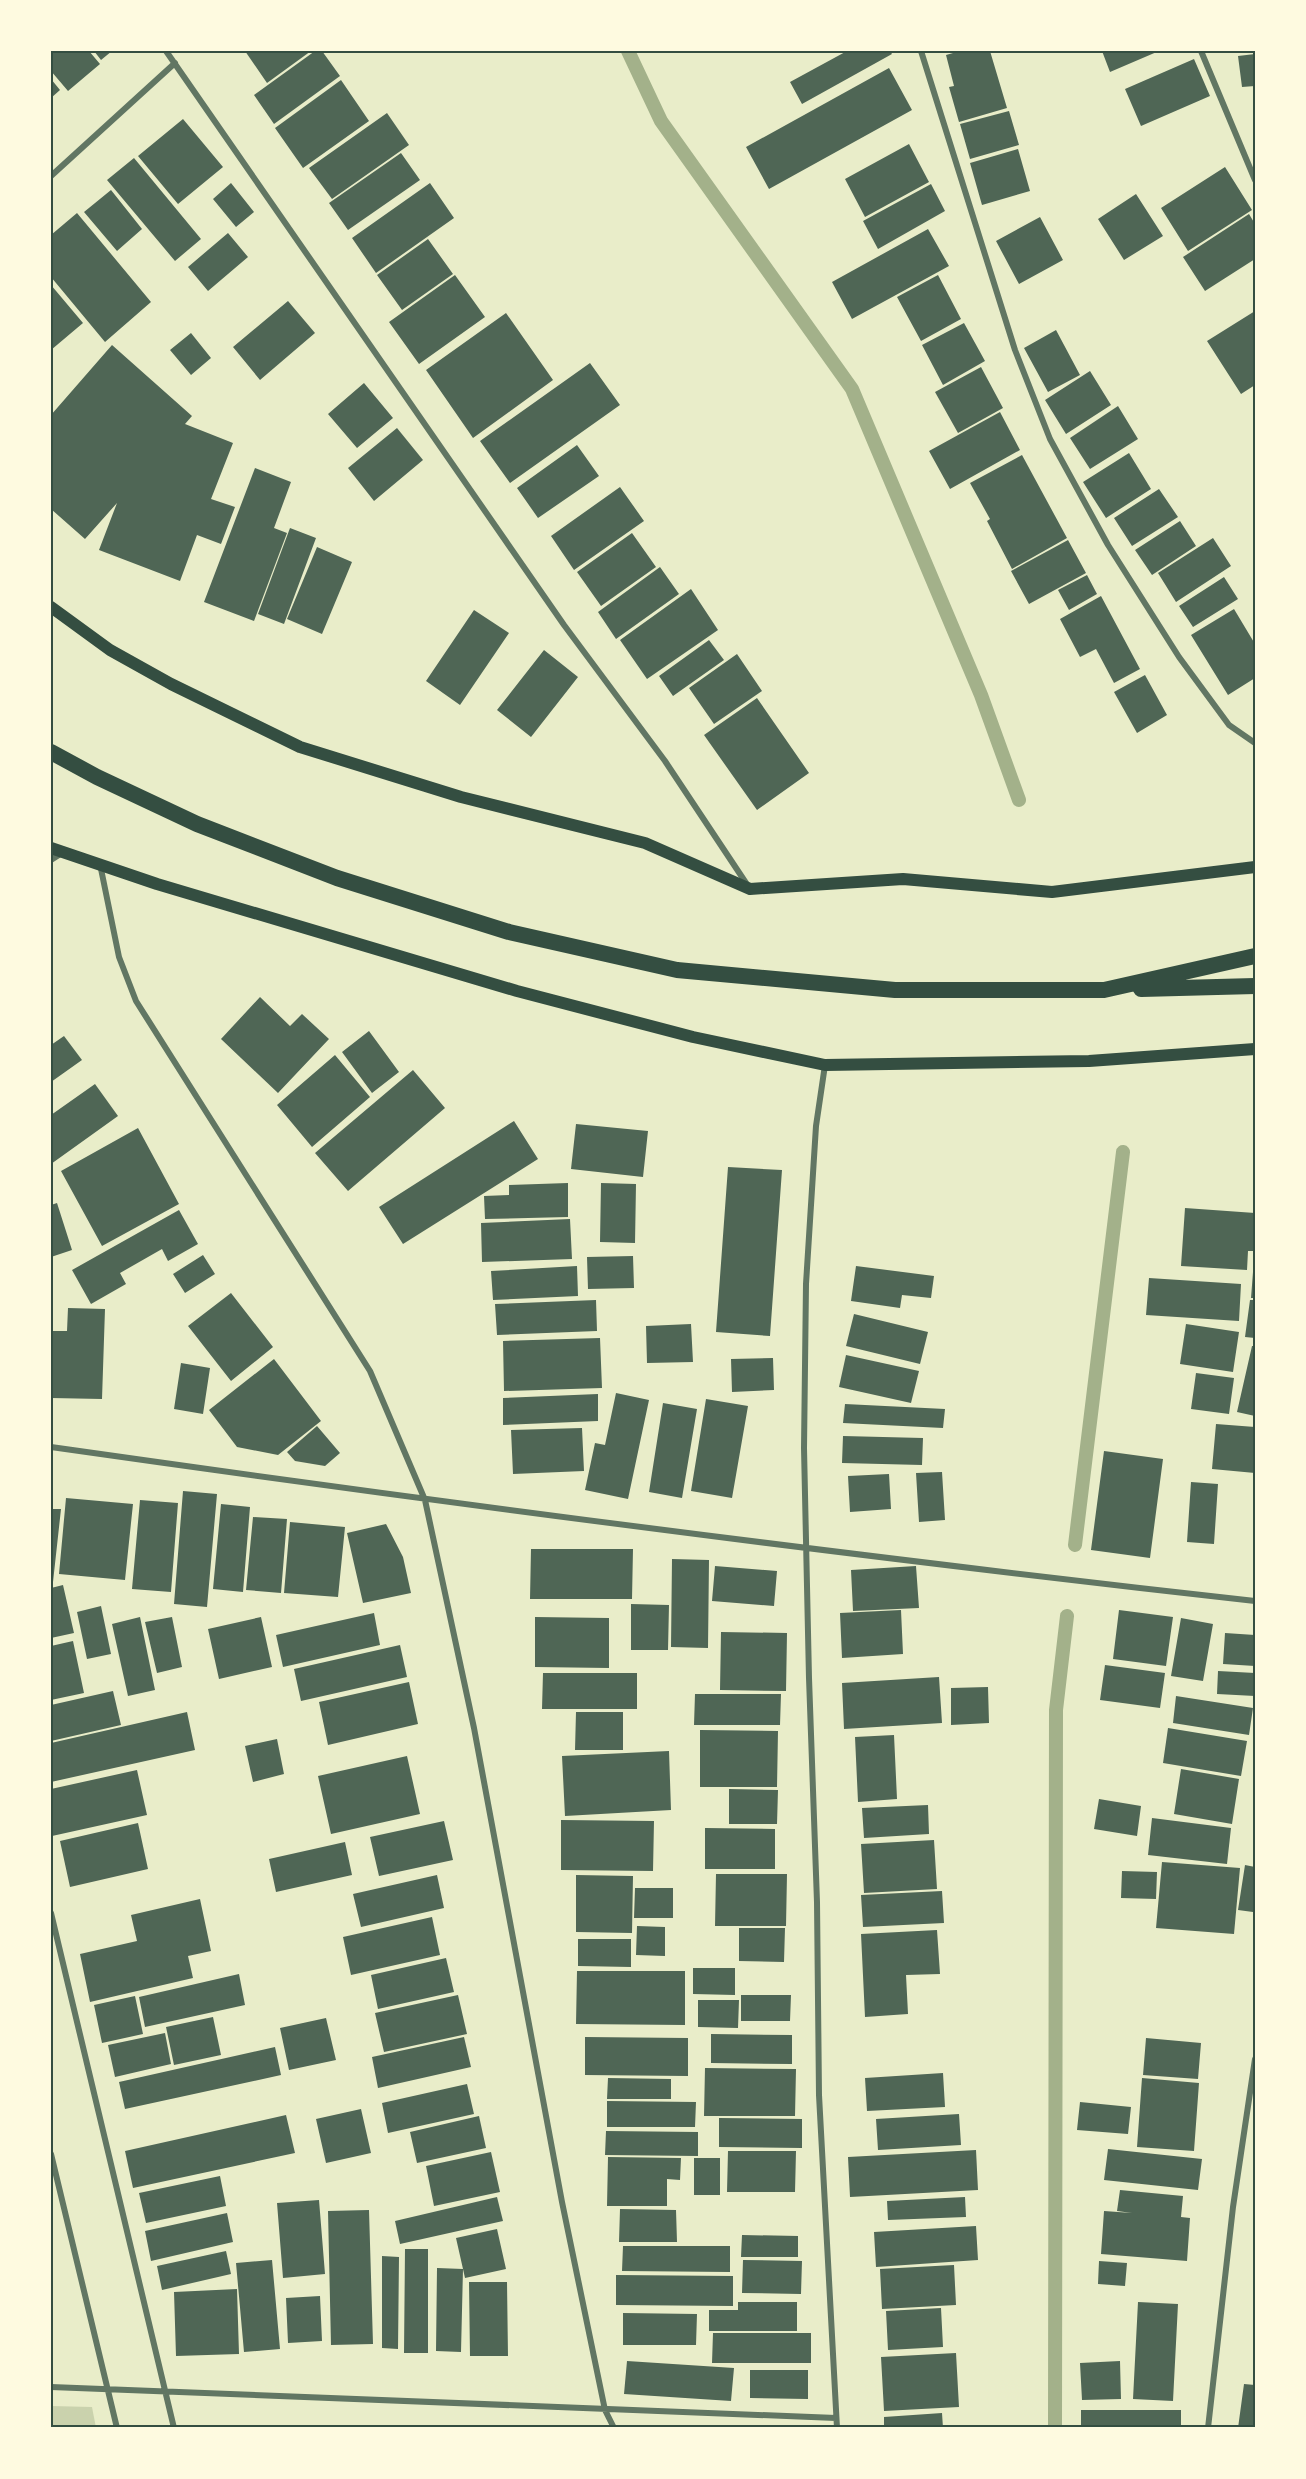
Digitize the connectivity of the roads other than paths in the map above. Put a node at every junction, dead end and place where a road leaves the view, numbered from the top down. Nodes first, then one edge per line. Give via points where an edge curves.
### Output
1 (166, 51) edge
2 (921, 51) edge
3 (1201, 51) edge
4 (175, 63) junction
5 (51, 176) edge
6 (1255, 180) edge
7 (51, 607) edge
8 (1255, 743) edge
9 (51, 752) edge
10 (57, 850) edge
11 (51, 860) edge
12 (100, 864) junction
13 (1255, 867) edge
14 (750, 889) junction
15 (1255, 956) edge
16 (1255, 986) edge
17 (1104, 990) junction
18 (1255, 1049) edge
19 (825, 1065) junction
20 (51, 1447) edge
21 (425, 1500) junction
22 (806, 1547) junction
23 (1255, 1600) edge
24 (51, 1913) edge
25 (1255, 2059) edge
26 (51, 2154) edge
27 (51, 2387) edge
28 (108, 2390) junction
29 (165, 2390) junction
30 (605, 2410) junction
31 (836, 2418) junction
32 (117, 2428) edge
33 (174, 2428) edge
34 (614, 2428) edge
35 (837, 2428) edge
36 (1209, 2428) edge

1 - 4 street
2 - 8 street via 1015,350 1050,439 1108,545 1179,657 1229,725
3 - 6 street
4 - 5 street
4 - 14 street via 564,625 665,761
7 - 14 main road via 110,650 300,747 461,797 645,843
9 - 17 highway via 197,824 337,878 509,932 677,970 895,990
10 - 11 street
10 - 12 main road
12 - 19 main road via 517,991 693,1037
12 - 21 street via 119,957 136,1002 370,1371
13 - 14 main road via 1052,892 903,879
15 - 17 highway
16 - 17 highway
18 - 19 main road via 1089,1061
19 - 22 street via 816,1126 806,1284
20 - 21 street
21 - 22 street
21 - 30 street via 474,1728
22 - 23 street
22 - 31 street via 819,2095
24 - 29 street
25 - 36 street via 1233,2207
26 - 28 street
27 - 28 street
28 - 29 street
28 - 32 street
29 - 30 street
29 - 33 street
30 - 31 street
30 - 34 street
31 - 35 street

